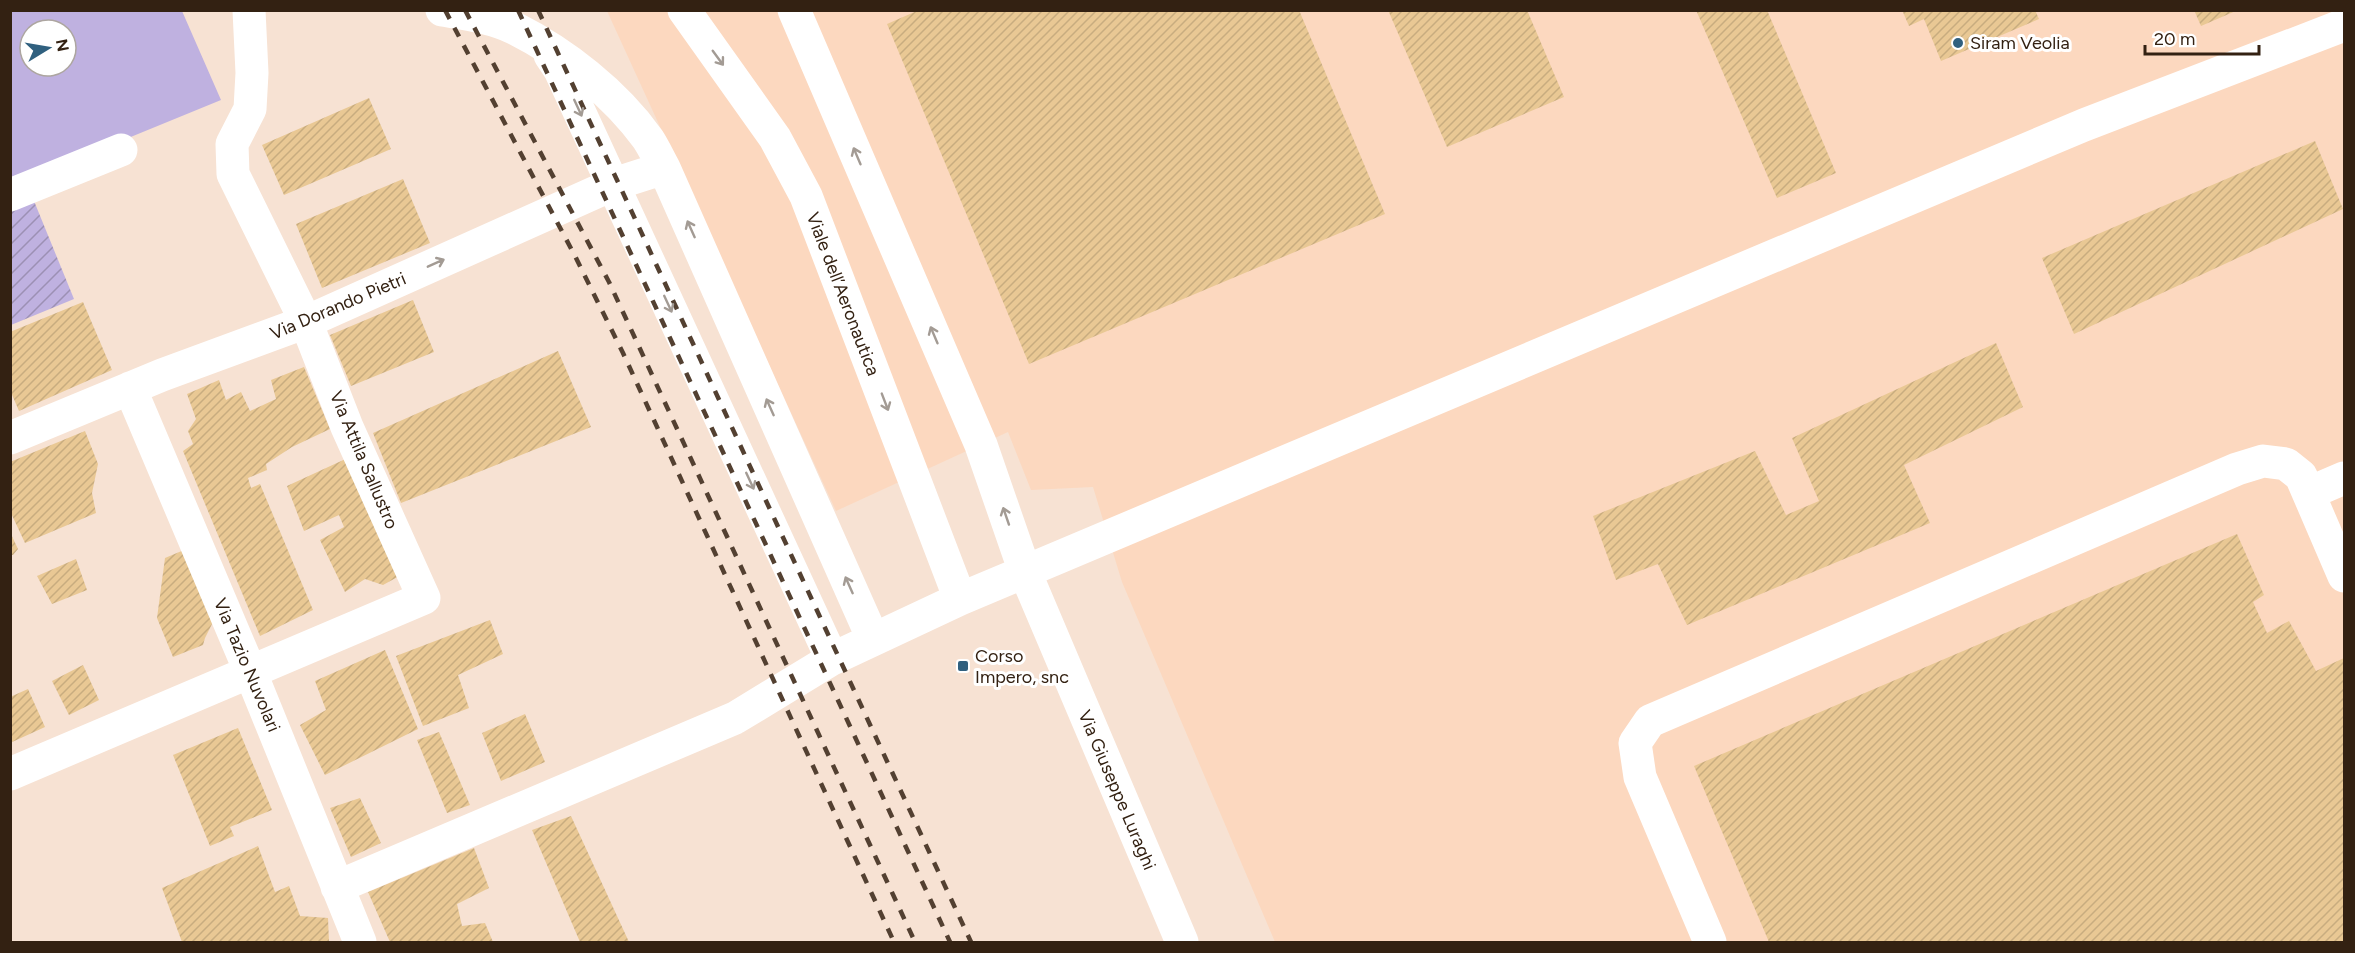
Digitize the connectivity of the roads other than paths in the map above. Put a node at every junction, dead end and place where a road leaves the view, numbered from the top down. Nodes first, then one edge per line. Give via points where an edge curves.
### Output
1 (249, 10) edge
2 (442, 10) edge
3 (684, 10) edge
4 (794, 10) edge
5 (2344, 25) edge
6 (536, 41) junction
7 (121, 150) dead end
8 (664, 168) junction
9 (614, 184) junction
10 (10, 195) edge
11 (306, 322) junction
12 (130, 388) junction
13 (10, 438) edge
14 (2344, 478) edge
15 (2308, 493) junction
16 (1025, 572) junction
17 (2344, 576) edge
18 (960, 599) junction
19 (873, 639) junction
20 (832, 659) junction
21 (250, 672) junction
22 (10, 774) edge
23 (337, 886) junction
24 (360, 942) edge
25 (1182, 942) edge
26 (1710, 942) edge

1 - 11 street, Via Attila Sallustro via 250,109 232,144 233,174
2 - 6 street via 477,15 512,27
3 -> 18 street, Viale dell’Aeronautica via 775,138 806,196
16 -> 4 street via 981,445
5 - 16 street via 2073,129
6 - 8 street via 588,77 618,104 649,140
6 -> 9 street via 554,59
7 - 10 street
8 - 9 street, Via Dorando Pietri
19 -> 8 street
11 -> 9 street, Via Dorando Pietri
9 -> 20 street
11 - 12 street, Via Dorando Pietri
11 - 21 street, Via Attila Sallustro via 347,427 424,598
12 - 13 street, Via Dorando Pietri
12 - 21 street, Via Tazio Nuvolari
14 - 15 street
15 - 17 street
15 - 26 street via 2301,476 2286,464 2263,461 2237,469 1650,721 1635,743 1640,777
16 - 18 street
16 - 25 street, Via Giuseppe Luraghi
18 - 19 street
19 - 20 street
20 - 23 street via 735,718
21 - 22 street
21 - 23 street, Via Tazio Nuvolari
23 - 24 street, Via Tazio Nuvolari

